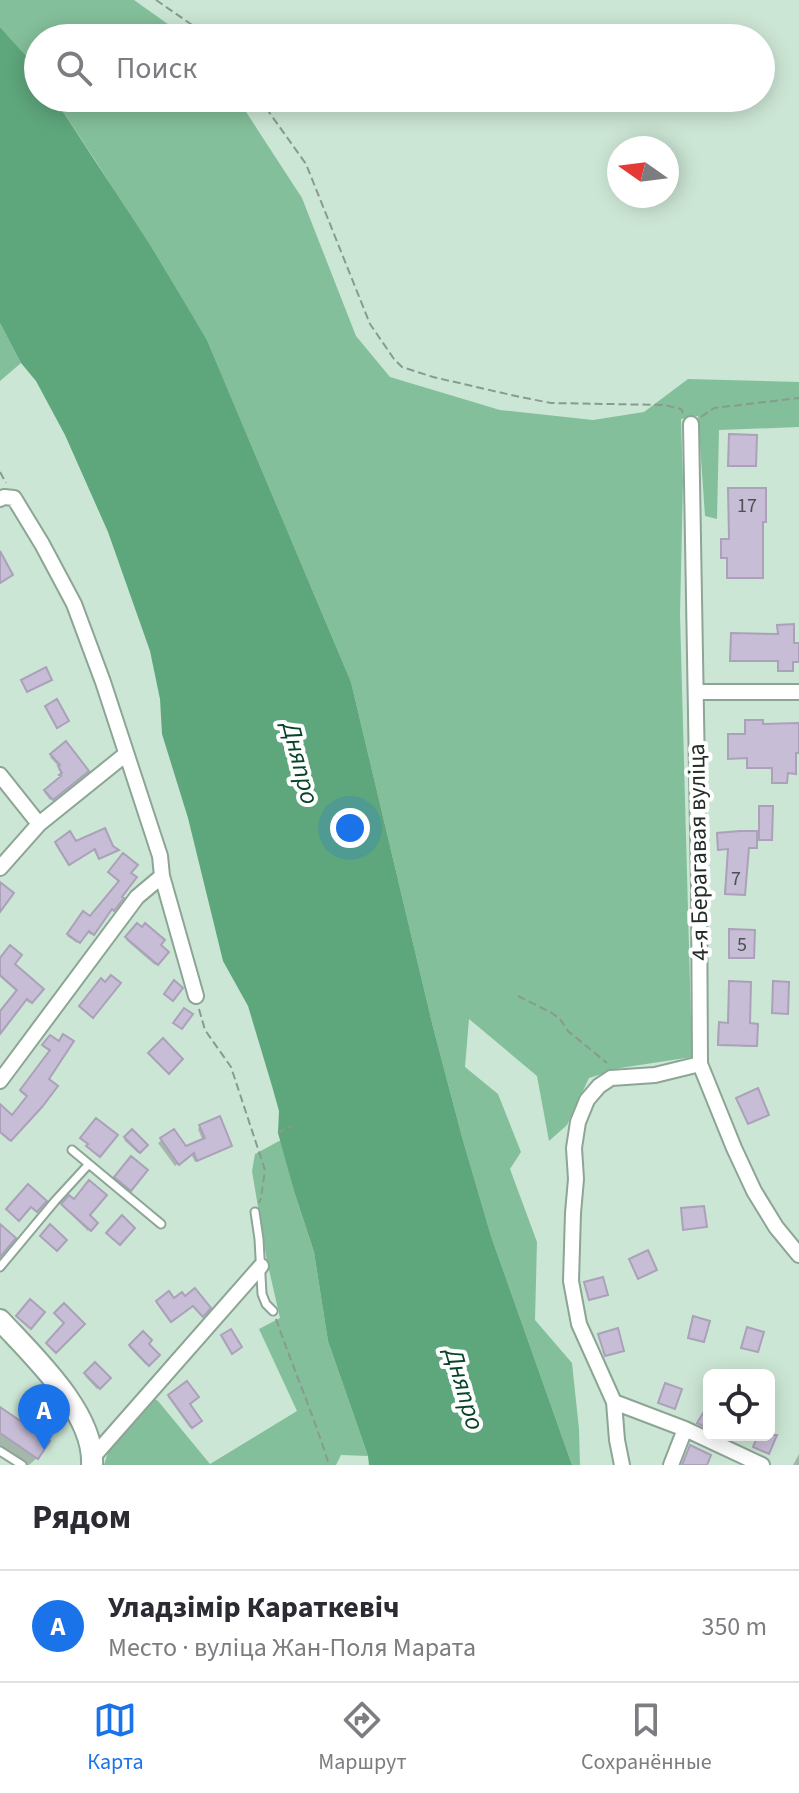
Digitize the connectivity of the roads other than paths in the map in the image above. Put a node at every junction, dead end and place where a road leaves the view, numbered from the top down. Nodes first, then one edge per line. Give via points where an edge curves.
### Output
1 (691, 424) road end
2 (7, 498) edge
3 (696, 692) junction
4 (799, 692) edge
5 (126, 754) junction
6 (0, 775) edge
7 (39, 824) junction
8 (0, 868) edge
9 (162, 876) junction
10 (196, 996) road end
11 (700, 1064) junction
12 (0, 1081) edge
13 (72, 1150) dead end
14 (88, 1165) junction
15 (255, 1212) road end
16 (161, 1224) dead end
17 (799, 1255) edge
18 (261, 1266) junction
19 (0, 1267) edge
20 (273, 1311) road end
21 (0, 1320) edge
22 (614, 1402) junction
23 (685, 1429) junction
24 (0, 1451) edge
25 (93, 1461) edge
26 (22, 1465) edge
27 (622, 1465) edge
28 (671, 1465) edge
29 (762, 1465) edge

1 - 3 street, 4-я Берагавая вуліца
2 - 5 street via 42,544 74,604
3 - 4 street
3 - 11 street, 4-я Берагавая вуліца
5 - 7 street
5 - 9 street
6 - 7 street
7 - 8 street
9 - 10 street
9 - 12 street via 137,897
11 - 17 street, 4-я Берагавая вуліца via 754,1191
11 - 22 street via 611,1078 587,1100 578,1122 571,1281 579,1324
13 - 14 lane
14 - 16 lane
14 - 19 lane
15 - 18 lane
18 - 20 lane via 262,1294
18 - 25 street
21 - 25 street via 55,1380 77,1413
22 - 23 street
22 - 27 street
23 - 28 street
23 - 29 street
24 - 26 lane

